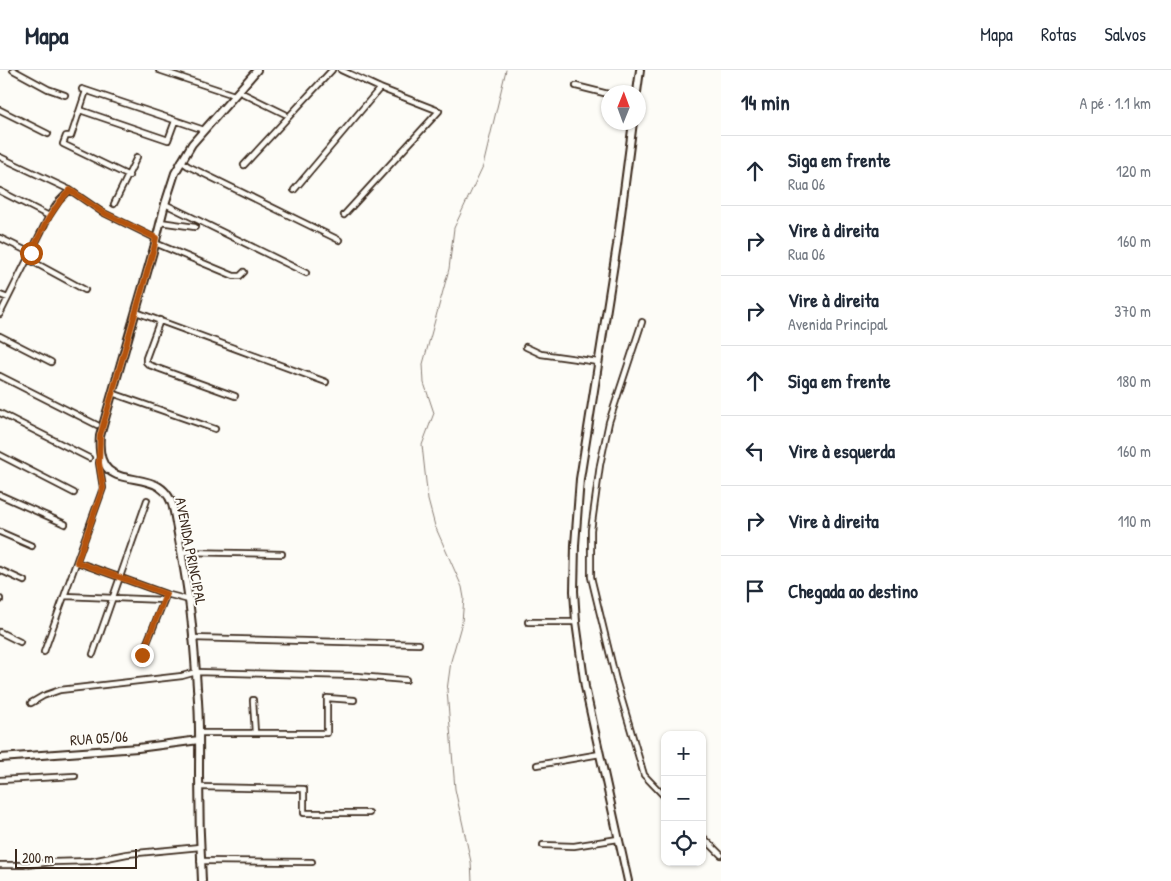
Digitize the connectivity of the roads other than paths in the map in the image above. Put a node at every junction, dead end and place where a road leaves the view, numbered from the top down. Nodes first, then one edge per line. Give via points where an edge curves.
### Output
1 (13, 70) edge
2 (159, 70) edge
3 (257, 70) edge
4 (332, 70) edge
5 (341, 70) edge
6 (640, 70) edge
7 (638, 85) edge
8 (576, 86) dead end
9 (380, 88) junction
10 (601, 92) edge
11 (236, 93) junction
12 (65, 95) dead end
13 (0, 110) edge
14 (80, 110) junction
15 (285, 114) dead end
16 (175, 121) junction
17 (204, 130) junction
18 (632, 130) edge
19 (48, 134) dead end
20 (0, 157) edge
21 (137, 157) dead end
22 (181, 161) junction
23 (244, 165) dead end
24 (129, 176) junction
25 (70, 190) junction
26 (294, 190) dead end
27 (0, 191) edge
28 (114, 204) dead end
29 (165, 204) junction
30 (344, 215) dead end
31 (49, 216) junction
32 (160, 222) junction
33 (195, 227) dead end
34 (0, 238) edge
35 (155, 240) junction
36 (339, 240) dead end
37 (31, 253) junction
38 (28, 260) junction
39 (244, 272) dead end
40 (306, 274) dead end
41 (85, 290) dead end
42 (0, 295) edge
43 (8, 298) junction
44 (136, 312) junction
45 (0, 314) edge
46 (160, 320) junction
47 (642, 322) dead end
48 (0, 336) edge
49 (526, 347) dead end
50 (51, 362) dead end
51 (598, 362) junction
52 (0, 376) edge
53 (326, 382) dead end
54 (112, 393) junction
55 (235, 396) dead end
56 (0, 413) edge
57 (97, 425) dead end
58 (215, 429) dead end
59 (0, 455) edge
60 (100, 457) junction
61 (89, 458) dead end
62 (74, 493) dead end
63 (0, 494) edge
64 (147, 500) dead end
65 (66, 524) dead end
66 (0, 532) edge
67 (32, 546) dead end
68 (181, 552) junction
69 (282, 554) dead end
70 (77, 562) junction
71 (0, 570) edge
72 (120, 577) junction
73 (24, 582) dead end
74 (166, 594) junction
75 (65, 596) junction
76 (113, 598) junction
77 (164, 600) junction
78 (189, 600) junction
79 (528, 622) dead end
80 (576, 622) junction
81 (0, 632) edge
82 (192, 638) junction
83 (20, 642) dead end
84 (419, 644) dead end
85 (44, 652) dead end
86 (93, 654) dead end
87 (142, 655) dead end
88 (196, 672) junction
89 (406, 680) dead end
90 (253, 700) dead end
91 (354, 700) dead end
92 (31, 703) dead end
93 (254, 733) junction
94 (199, 736) junction
95 (600, 754) junction
96 (0, 758) edge
97 (537, 765) dead end
98 (76, 776) dead end
99 (0, 780) edge
100 (199, 786) junction
101 (661, 793) edge
102 (369, 813) dead end
103 (618, 839) junction
104 (706, 840) edge
105 (543, 845) dead end
106 (200, 847) junction
107 (721, 855) edge
108 (201, 861) junction
109 (312, 862) dead end
110 (0, 865) edge
111 (202, 881) edge
112 (628, 881) edge

1 - 12 street
2 - 11 street
3 - 11 street
4 - 23 street
5 - 9 street
6 - 7 street
8 - 10 street
9 - 26 street
9 - 30 street via 439,111
11 - 15 street
11 - 17 street
13 - 19 street
14 - 16 street via 168,140
14 - 16 street via 84,90
14 - 24 street via 71,136 66,136 63,144
16 - 17 street
17 - 22 street
18 - 51 street
20 - 25 street
21 - 24 street
22 - 29 street
22 - 36 street
24 - 28 street
25 - 31 street
25 - 35 street via 102,212
27 - 31 street
29 - 32 street
29 - 40 street
31 - 37 street
32 - 33 street
32 - 35 street
34 - 37 street
35 - 39 street via 234,276
35 - 44 street
37 - 38 street
38 - 41 street
38 - 43 street
42 - 43 street
43 - 45 street
44 - 46 street
44 - 54 street
46 - 53 street
46 - 55 street via 146,362
47 - 101 street via 609,422 600,465 591,530 592,577 616,680 644,775
48 - 50 street
49 - 51 street via 541,354
51 - 80 street via 580,479 575,545
52 - 57 street
54 - 58 street
54 - 60 street via 100,436
56 - 61 street
59 - 62 street
60 - 68 street, AVENIDA PRINCIPAL via 116,475 150,482 164,490 172,504
60 - 70 street via 103,488
63 - 65 street
64 - 72 street
66 - 67 street
68 - 69 street
68 - 78 street, AVENIDA PRINCIPAL
70 - 72 street
70 - 75 street
71 - 73 street
72 - 74 street
72 - 76 street
74 - 77 street
74 - 78 street
75 - 76 street
75 - 85 street
76 - 77 street
76 - 86 street
77 - 87 street
78 - 82 street, AVENIDA PRINCIPAL
79 - 80 street
80 - 95 street via 585,687
81 - 83 street
82 - 84 street
82 - 88 street, AVENIDA PRINCIPAL
88 - 89 street
88 - 92 street via 60,690
88 - 94 street, AVENIDA PRINCIPAL
90 - 93 street
91 - 93 street via 327,698 327,733
93 - 94 street
94 - 96 street, RUA 05/06 via 138,748
94 - 100 street, AVENIDA PRINCIPAL
95 - 97 street
95 - 103 street
98 - 99 street
100 - 102 street via 304,789 304,813
100 - 106 street, AVENIDA PRINCIPAL
103 - 105 street via 574,846
103 - 112 street
104 - 107 street
106 - 108 street, AVENIDA PRINCIPAL
106 - 110 street via 92,861
108 - 109 street
108 - 111 street, AVENIDA PRINCIPAL

